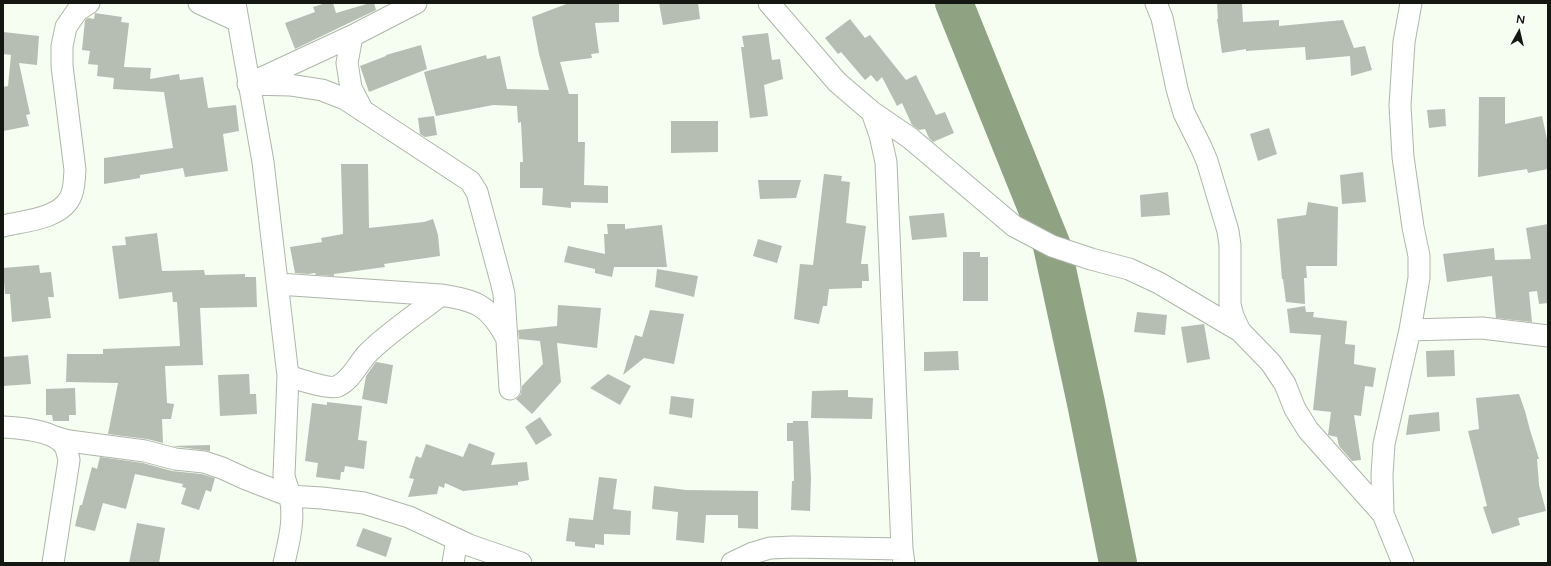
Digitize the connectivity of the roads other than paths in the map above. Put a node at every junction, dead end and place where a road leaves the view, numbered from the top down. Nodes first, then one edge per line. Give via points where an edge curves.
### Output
1 (89, 3) edge
2 (199, 3) edge
3 (416, 3) edge
4 (769, 3) edge
5 (1156, 3) edge
6 (1411, 3) edge
7 (236, 12) edge
8 (352, 36) junction
9 (248, 84) junction
10 (363, 111) junction
11 (872, 112) junction
12 (3, 226) edge
13 (278, 284) junction
14 (442, 295) junction
15 (1410, 330) junction
16 (1240, 331) junction
17 (1548, 336) edge
18 (507, 339) junction
19 (288, 376) junction
20 (510, 389) dead end
21 (3, 427) edge
22 (54, 437) junction
23 (290, 496) junction
24 (1383, 514) junction
25 (457, 539) junction
26 (903, 556) edge
27 (53, 563) edge
28 (284, 563) edge
29 (453, 563) edge
30 (521, 563) edge
31 (732, 563) edge
32 (1403, 563) edge

1 - 12 street via 76,11 66,27 62,46 62,66 75,170 70,198 52,214
2 - 7 street
3 - 8 street
4 - 11 street via 837,82
5 - 16 street via 1162,18 1176,89 1184,113 1207,161 1228,231 1230,304
6 - 15 street via 1404,48 1400,106 1403,157 1419,256 1419,278
7 - 9 street
8 - 9 street
8 - 10 street via 347,63 351,88
9 - 10 street via 290,85 322,90 344,99
9 - 13 street via 263,162
10 - 18 street via 470,181 477,192 502,281
11 - 16 street via 910,138 1014,226 1052,246 1090,259 1129,268
11 - 26 street via 886,162
13 - 14 street
13 - 19 street
14 - 18 street via 466,299 484,309 498,322
14 - 19 street via 381,341 338,387 328,387
15 - 17 street via 1482,328
15 - 24 street via 1384,444
16 - 24 street via 1271,363 1285,384 1308,430
18 - 20 street
19 - 23 street via 284,475
21 - 22 street via 25,428
22 - 23 street via 204,462
22 - 27 street via 65,447 69,460
23 - 25 street via 364,503 409,517
23 - 28 street via 292,515
24 - 32 street
25 - 29 street
25 - 30 street
26 - 31 street via 793,547 770,548

